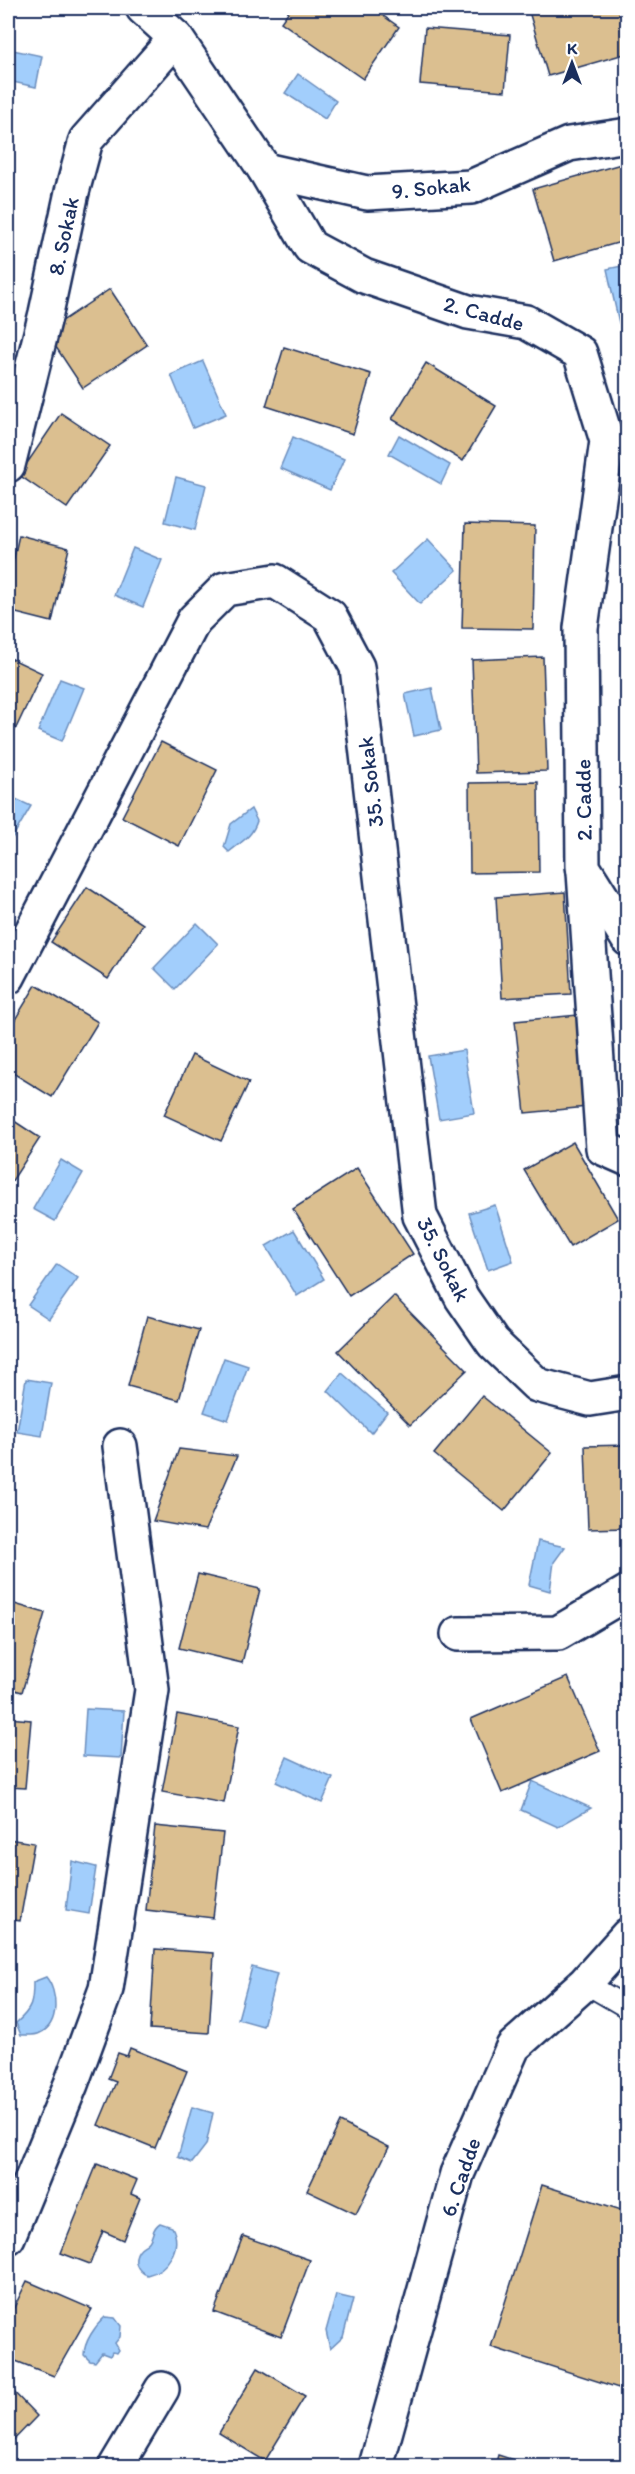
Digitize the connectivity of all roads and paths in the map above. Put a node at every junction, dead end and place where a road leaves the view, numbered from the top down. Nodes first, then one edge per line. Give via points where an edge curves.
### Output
1 (143, 8) edge
2 (176, 38) junction
3 (627, 135) edge
4 (265, 170) junction
5 (8, 465) edge
6 (583, 867) junction
7 (627, 939) edge
8 (8, 977) edge
9 (627, 1159) edge
10 (627, 1393) edge
11 (120, 1446) dead end
12 (627, 1592) edge
13 (458, 1634) dead end
14 (627, 1935) edge
15 (585, 1983) junction
16 (627, 2008) edge
17 (8, 2237) edge
18 (162, 2389) dead end
19 (116, 2466) edge
20 (376, 2466) edge

1 - 2 street, 2. Cadde
2 - 4 street, 2. Cadde
2 - 5 street, 8. Sokak via 86,140
3 - 4 street, 9. Sokak via 569,144 471,187 367,193
4 - 6 street, 2. Cadde via 310,247 375,280 468,312 526,322 580,354 608,441 581,628
6 - 7 street, 2. Cadde
6 - 9 street, 2. Cadde via 603,1149
8 - 10 street, 35. Sokak via 194,620 225,589 275,581 330,616 357,667 420,1216 462,1298 493,1343 537,1385 590,1399
11 - 17 street via 152,1690 106,1989
12 - 13 street via 558,1633
14 - 15 street, 6. Cadde
15 - 16 lane
15 - 20 street, 6. Cadde via 513,2047 457,2174
18 - 19 street

